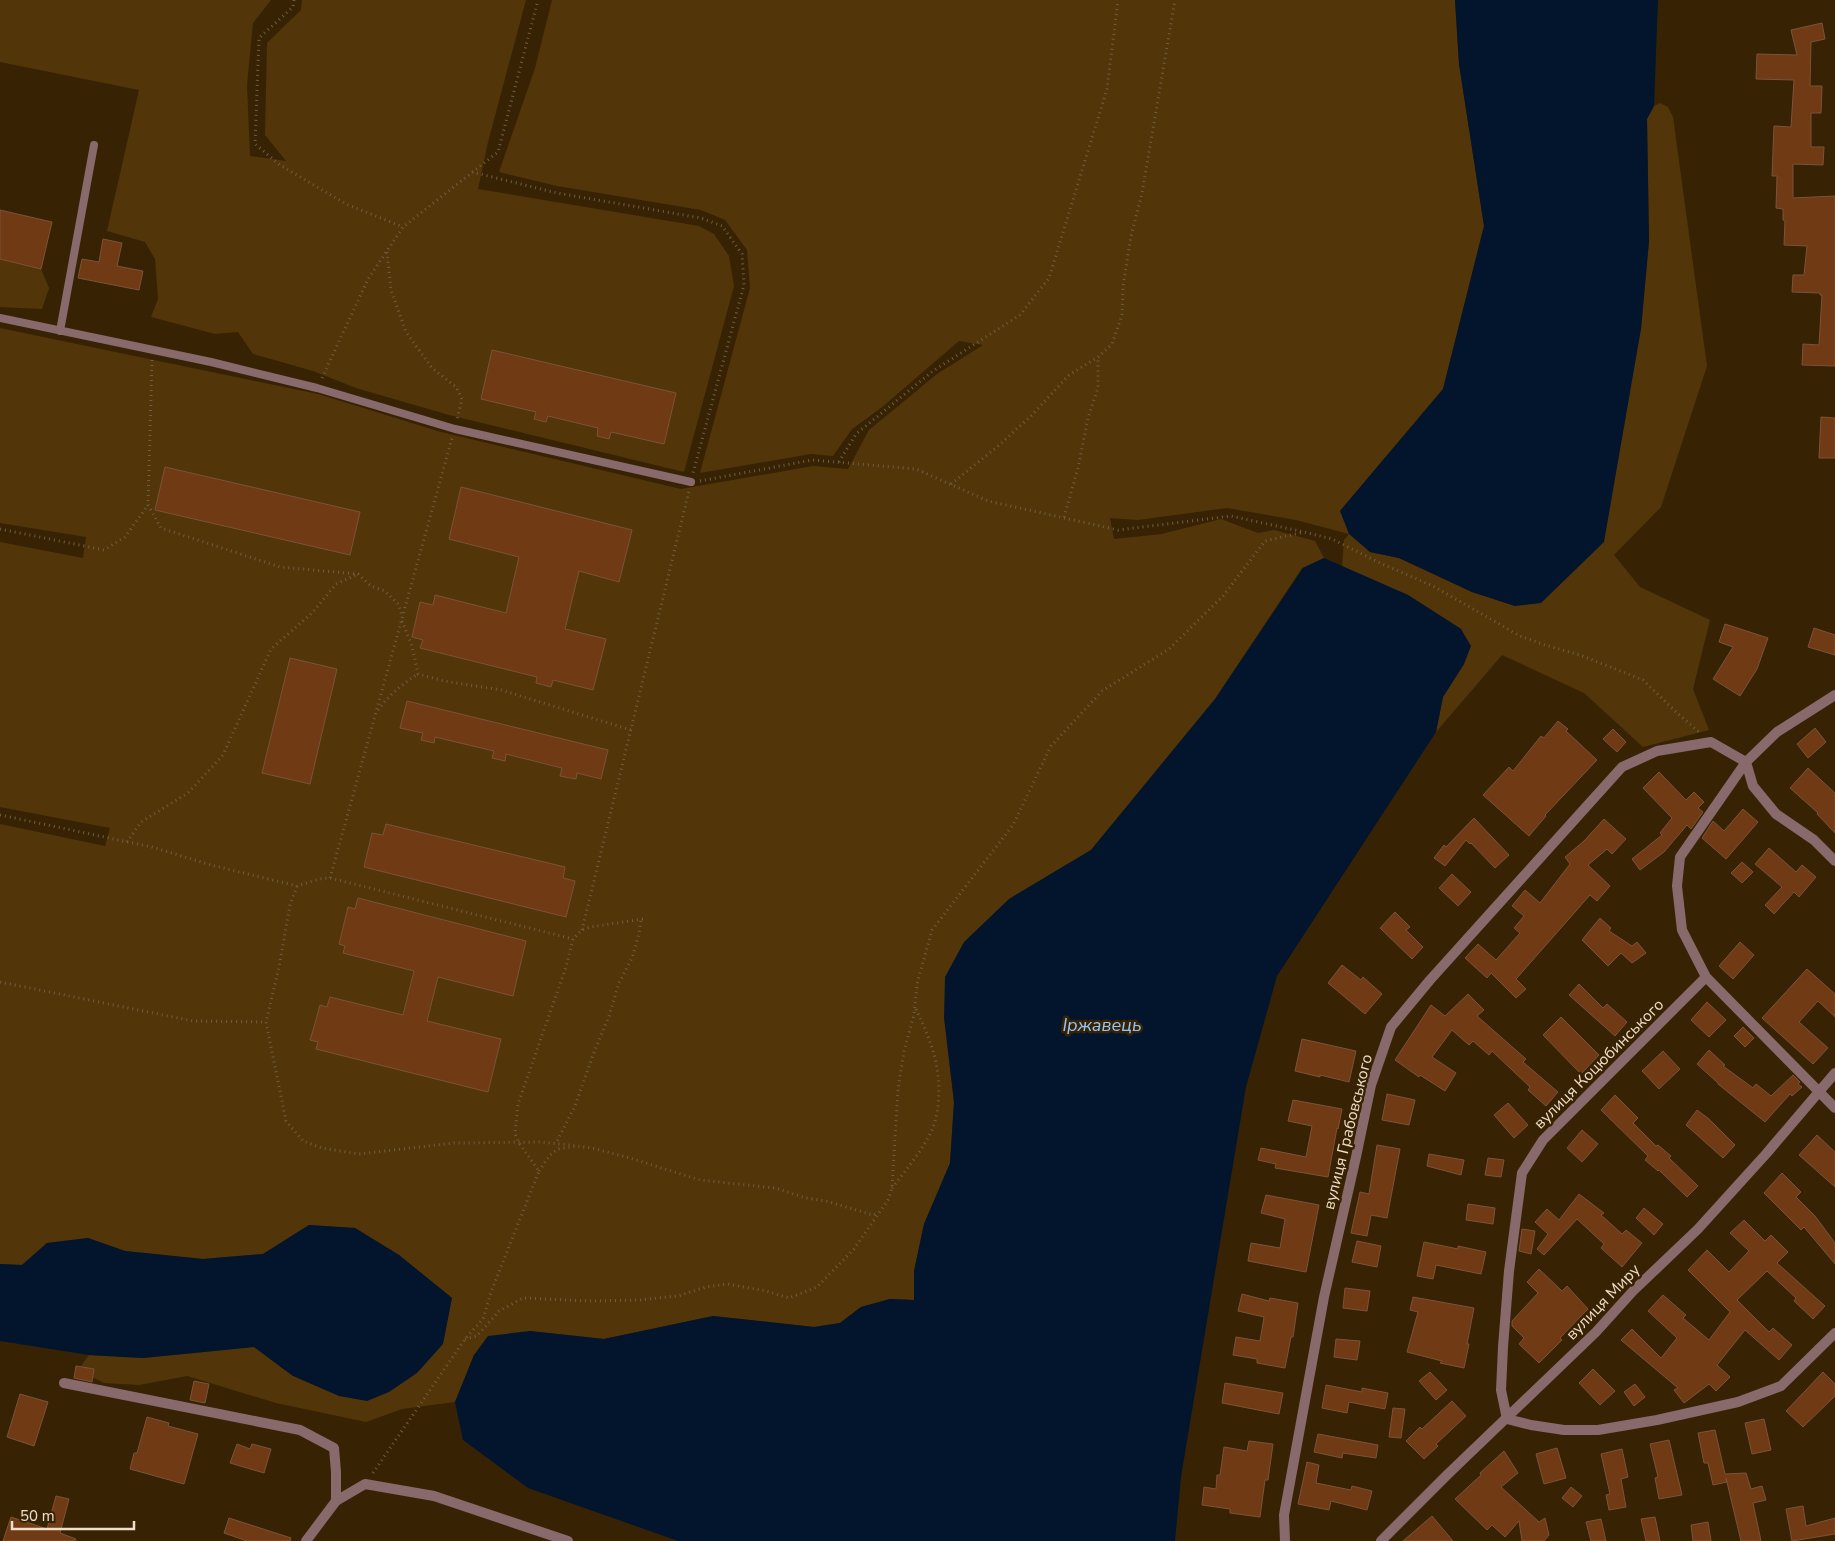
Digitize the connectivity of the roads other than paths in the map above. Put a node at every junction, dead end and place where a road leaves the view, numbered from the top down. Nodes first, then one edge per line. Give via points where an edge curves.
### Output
1 (94, 145) dead end
2 (0, 318) edge
3 (60, 331) junction
4 (691, 482) road end
5 (1835, 695) edge
6 (1746, 762) junction
7 (1835, 862) edge
8 (1706, 977) junction
9 (1835, 1073) edge
10 (1818, 1092) junction
11 (1835, 1108) edge
12 (1835, 1333) edge
13 (64, 1383) dead end
14 (1507, 1419) junction
15 (336, 1501) junction
16 (306, 1541) edge
17 (568, 1541) edge
18 (1285, 1541) edge
19 (1381, 1541) edge

1 - 3 lane
2 - 3 lane
3 - 4 lane via 317,388 455,429
5 - 6 street via 1777,732
6 - 7 street via 1753,786 1776,814 1814,840
6 - 8 street via 1680,858 1678,886 1682,930
6 - 18 street, вулиця Грабовського via 1711,742 1657,752 1622,767 1391,1027 1371,1085 1324,1297 1284,1514
8 - 10 street
8 - 14 street, вулиця Коцюбинського via 1543,1140 1522,1173 1503,1347 1501,1390
9 - 10 street, вулиця Миру
10 - 11 street
10 - 14 street, вулиця Миру via 1698,1229
12 - 14 street via 1781,1386 1738,1402 1598,1430 1564,1430
13 - 15 street via 300,1430 334,1448
14 - 19 street, вулиця Миру
15 - 16 street
15 - 17 street via 365,1484 434,1496

